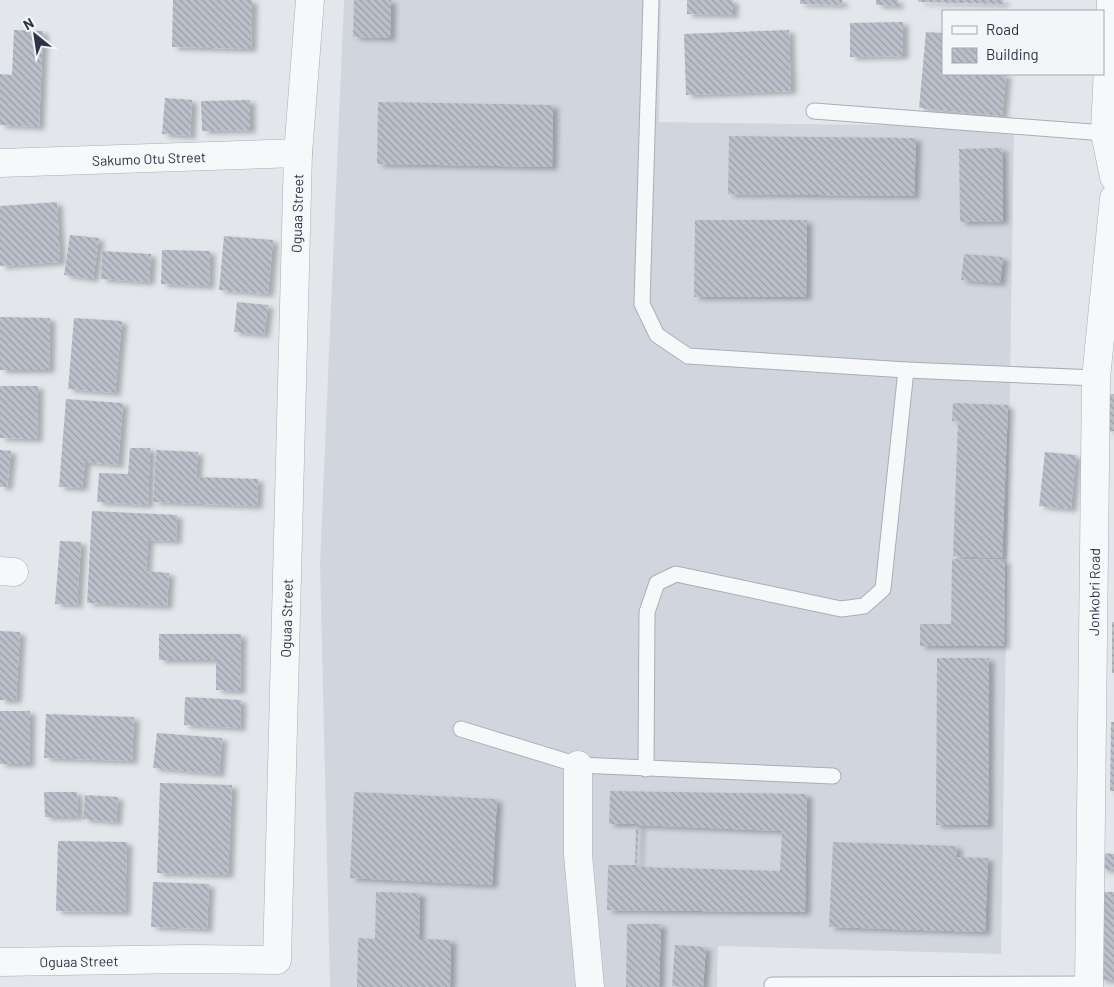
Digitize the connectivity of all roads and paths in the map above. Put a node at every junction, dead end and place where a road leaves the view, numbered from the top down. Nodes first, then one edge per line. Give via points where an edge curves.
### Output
1 (310, 0) edge
2 (651, 0) edge
3 (1111, 0) edge
4 (814, 111) dead end
5 (1105, 133) junction
6 (298, 153) junction
7 (0, 163) edge
8 (1114, 176) edge
9 (1114, 198) edge
10 (906, 370) junction
11 (1096, 378) junction
12 (461, 729) dead end
13 (578, 765) junction
14 (646, 769) junction
15 (834, 776) dead end
16 (0, 962) edge
17 (772, 985) dead end
18 (1089, 986) edge
19 (590, 987) edge

1 - 6 street, Oguaa Street
2 - 10 lane via 642,304 657,335 688,356
3 - 5 street
4 - 5 lane
5 - 8 street
6 - 7 street, Sakumo Otu Street
6 - 16 street, Oguaa Street via 277,960
9 - 11 street, Jonkobri Road
10 - 11 lane
10 - 14 lane via 884,589 864,606 841,609 676,574 657,583 647,612
11 - 18 street, Jonkobri Road
12 - 13 lane
13 - 14 lane
13 - 19 street via 578,855
14 - 15 lane
17 - 18 lane

